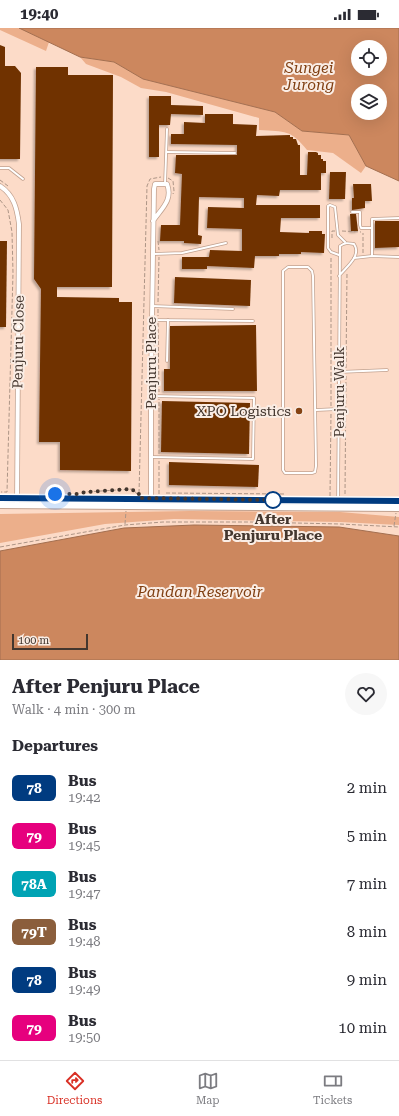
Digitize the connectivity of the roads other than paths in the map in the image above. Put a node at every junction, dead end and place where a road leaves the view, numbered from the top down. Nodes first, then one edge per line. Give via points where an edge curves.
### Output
1 (167, 129) dead end
2 (167, 152) junction
3 (235, 153) dead end
4 (0, 168) edge
5 (23, 179) dead end
6 (165, 184) junction
7 (0, 186) edge
8 (352, 212) dead end
9 (399, 218) edge
10 (153, 221) junction
11 (372, 228) junction
12 (226, 243) dead end
13 (345, 243) junction
14 (153, 254) junction
15 (339, 255) junction
16 (372, 256) junction
17 (399, 257) edge
18 (354, 258) junction
19 (339, 276) junction
20 (152, 306) junction
21 (233, 309) dead end
22 (152, 320) junction
23 (168, 320) junction
24 (253, 321) dead end
25 (167, 361) dead end
26 (387, 370) dead end
27 (339, 372) junction
28 (151, 396) junction
29 (338, 409) junction
30 (315, 410) junction
31 (151, 457) junction
32 (0, 498) edge
33 (17, 498) junction
34 (151, 498) junction
35 (399, 501) edge
36 (338, 504) junction
37 (0, 505) edge
38 (17, 505) junction
39 (151, 505) junction
40 (398, 508) edge

1 - 2 lane
2 - 3 lane
2 - 6 lane
4 - 5 lane via 9,168
6 - 10 street via 169,190 168,199
6 - 10 street, Penjuru Place via 155,184
7 - 33 street, Penjuru Close via 14,201 19,224
8 - 11 lane via 360,212 361,228
9 - 11 lane via 374,218
10 - 14 street, Penjuru Place
11 - 16 lane
12 - 14 lane via 182,253
13 - 15 lane, Penjuru Walk via 340,246
13 - 15 lane via 339,238 336,210 330,205 329,251
13 - 18 lane via 356,246
14 - 20 street, Penjuru Place
15 - 19 lane, Penjuru Walk
16 - 17 lane
16 - 18 lane
18 - 19 lane
19 - 27 lane, Penjuru Walk
20 - 21 lane
20 - 22 street, Penjuru Place
22 - 23 lane
22 - 28 street, Penjuru Place
23 - 24 lane
23 - 25 lane
26 - 27 lane
27 - 29 lane, Penjuru Walk
28 - 31 street, Penjuru Place
28 - 31 lane via 254,398 253,459
29 - 30 lane
29 - 36 lane, Penjuru Walk
30 - 30 lane via 315,472 285,473 283,271 286,268 306,266 312,271
31 - 34 street, Penjuru Place
32 - 33 main road
33 - 34 main road
33 - 38 street, Penjuru Close
34 - 36 main road
34 - 39 street, Penjuru Place
35 - 36 main road
36 - 39 main road
36 - 40 main road
37 - 38 main road
38 - 39 main road

